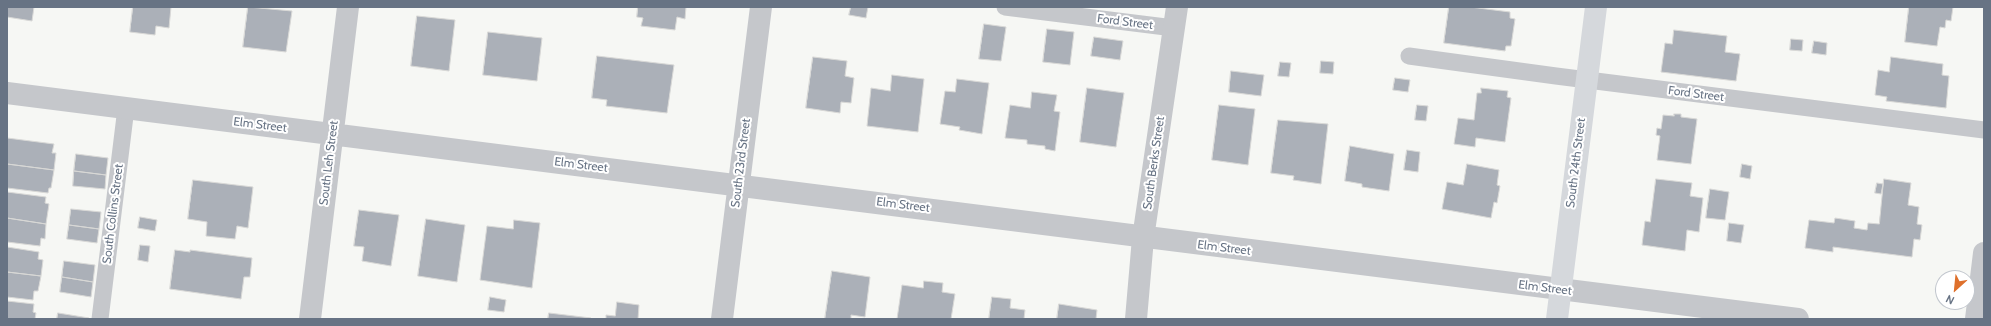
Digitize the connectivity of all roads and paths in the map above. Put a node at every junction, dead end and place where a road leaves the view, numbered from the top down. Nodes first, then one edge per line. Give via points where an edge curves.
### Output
1 (348, 7) edge
2 (761, 7) edge
3 (1005, 7) edge
4 (1177, 7) edge
5 (1596, 7) edge
6 (1174, 28) junction
7 (1409, 56) dead end
8 (1586, 80) junction
9 (7, 93) edge
10 (126, 108) junction
11 (1984, 130) edge
12 (332, 134) junction
13 (739, 185) junction
14 (1143, 238) junction
15 (1984, 253) edge
16 (1560, 290) junction
17 (100, 319) edge
18 (310, 319) edge
19 (722, 319) edge
20 (1136, 319) edge
21 (1557, 319) edge
22 (1798, 319) edge
23 (1976, 319) edge

1 - 12 street, South Leh Street
2 - 13 street, South 23rd Street
3 - 6 lane, Ford Street
4 - 6 street, South Berks Street
5 - 8 main road, South 24th Street
6 - 14 street, South Berks Street
7 - 8 lane, Ford Street
8 - 11 lane, Ford Street
8 - 16 main road, South 24th Street
9 - 10 street, Elm Street
10 - 12 street, Elm Street
10 - 17 lane, South Collins Street
12 - 13 street, Elm Street
12 - 18 street, South Leh Street
13 - 14 street, Elm Street
13 - 19 street, South 23rd Street
14 - 16 street, Elm Street
14 - 20 street, South Berks Street
15 - 23 street
16 - 21 main road, South 24th Street
16 - 22 street, Elm Street

